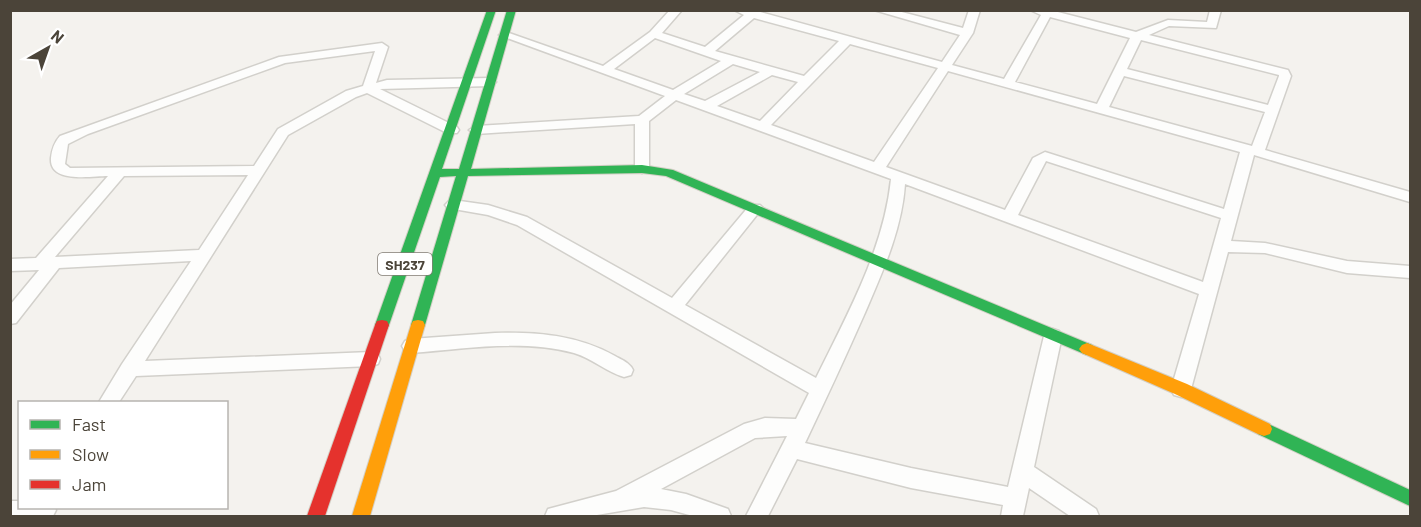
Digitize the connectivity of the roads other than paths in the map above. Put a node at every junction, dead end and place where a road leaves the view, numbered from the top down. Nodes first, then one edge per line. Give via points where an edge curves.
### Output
1 (492, 10) edge
2 (512, 10) edge
3 (677, 10) edge
4 (879, 10) edge
5 (975, 10) edge
6 (1072, 10) edge
7 (1216, 10) edge
8 (746, 12) edge
9 (1047, 13) edge
10 (775, 15) edge
11 (968, 33) junction
12 (505, 34) junction
13 (654, 34) junction
14 (1137, 36) junction
15 (847, 40) junction
16 (707, 52) junction
17 (731, 60) junction
18 (944, 68) junction
19 (605, 70) junction
20 (1120, 71) junction
21 (769, 72) junction
22 (808, 81) junction
23 (469, 82) junction
24 (490, 82) junction
25 (1007, 85) junction
26 (368, 88) junction
27 (674, 95) junction
28 (706, 106) junction
29 (1101, 110) junction
30 (1273, 110) junction
31 (642, 120) junction
32 (762, 126) junction
33 (452, 130) junction
34 (476, 130) junction
35 (1253, 151) junction
36 (642, 169) junction
37 (877, 169) junction
38 (260, 170) junction
39 (119, 172) junction
40 (463, 172) junction
41 (437, 173) junction
42 (898, 177) junction
43 (1410, 197) edge
44 (453, 205) junction
45 (755, 208) junction
46 (1230, 216) junction
47 (1009, 218) junction
48 (1222, 246) junction
49 (206, 255) junction
50 (47, 263) junction
51 (878, 263) junction
52 (10, 265) edge
53 (1410, 272) edge
54 (1209, 291) junction
55 (674, 308) junction
56 (10, 318) edge
57 (1053, 336) junction
58 (411, 346) junction
59 (371, 359) junction
60 (129, 369) junction
61 (624, 370) dead end
62 (1181, 389) junction
63 (822, 390) junction
64 (110, 401) edge
65 (802, 428) junction
66 (792, 449) junction
67 (1022, 471) junction
68 (623, 498) junction
69 (1410, 498) edge
70 (1014, 507) edge
71 (10, 511) edge
72 (44, 511) edge
73 (316, 516) edge
74 (361, 516) edge
75 (556, 516) edge
76 (720, 516) edge
77 (757, 516) edge
78 (1088, 516) edge

1 - 23 main road, SH237
2 - 12 main road, SH237
3 - 13 street
4 - 11 street
5 - 11 street
6 - 9 street
7 - 14 street via 1212,27 1168,23
8 - 10 street
8 - 16 street
9 - 14 street
9 - 25 street
10 - 15 street
11 - 18 street
12 - 19 street
12 - 24 main road, SH237
13 - 16 street
13 - 19 street
14 - 20 street
14 - 30 street via 1278,70 1285,76
15 - 18 street
15 - 22 street
16 - 17 street
17 - 21 street
17 - 27 street
18 - 25 street
18 - 37 street
19 - 27 street
20 - 29 street
20 - 30 street
21 - 22 street
21 - 28 street
22 - 32 street
23 - 24 street
23 - 26 street
23 - 33 main road, SH237
24 - 34 main road, SH237
25 - 29 street
26 - 33 street
26 - 38 street via 292,125 283,132
26 - 39 street via 382,47 295,57 82,131 59,145 58,165 62,170
27 - 28 street
27 - 31 street
28 - 32 street
29 - 35 street
30 - 35 street
31 - 34 street
31 - 36 street
32 - 37 street
33 - 41 main road, SH237
34 - 40 main road, SH237
35 - 43 street
35 - 46 street
36 - 40 main road
36 - 45 main road via 669,173
37 - 42 street
38 - 39 street
38 - 49 street
39 - 50 street
40 - 41 main road
40 - 44 main road, SH237
41 - 59 main road, SH237
42 - 47 street
42 - 51 street via 897,205
44 - 55 street via 503,212
44 - 58 main road, SH237
45 - 51 main road
45 - 55 street
46 - 47 street via 1045,156 1040,158
46 - 48 street
47 - 54 street
48 - 53 street via 1265,248 1347,267
48 - 54 street
49 - 50 street
49 - 60 street
50 - 52 street
50 - 56 street
51 - 57 main road
51 - 63 street
54 - 62 street
55 - 63 street
57 - 62 main road
57 - 67 street
58 - 61 street via 545,341 579,348
58 - 74 main road, SH237
59 - 60 street
59 - 73 main road, SH237
60 - 64 street
62 - 69 main road
63 - 65 street
65 - 66 street
65 - 68 street via 751,430
66 - 70 street
66 - 77 street
67 - 70 street
67 - 78 street
68 - 75 street
68 - 76 street via 652,496 678,500
71 - 72 street

